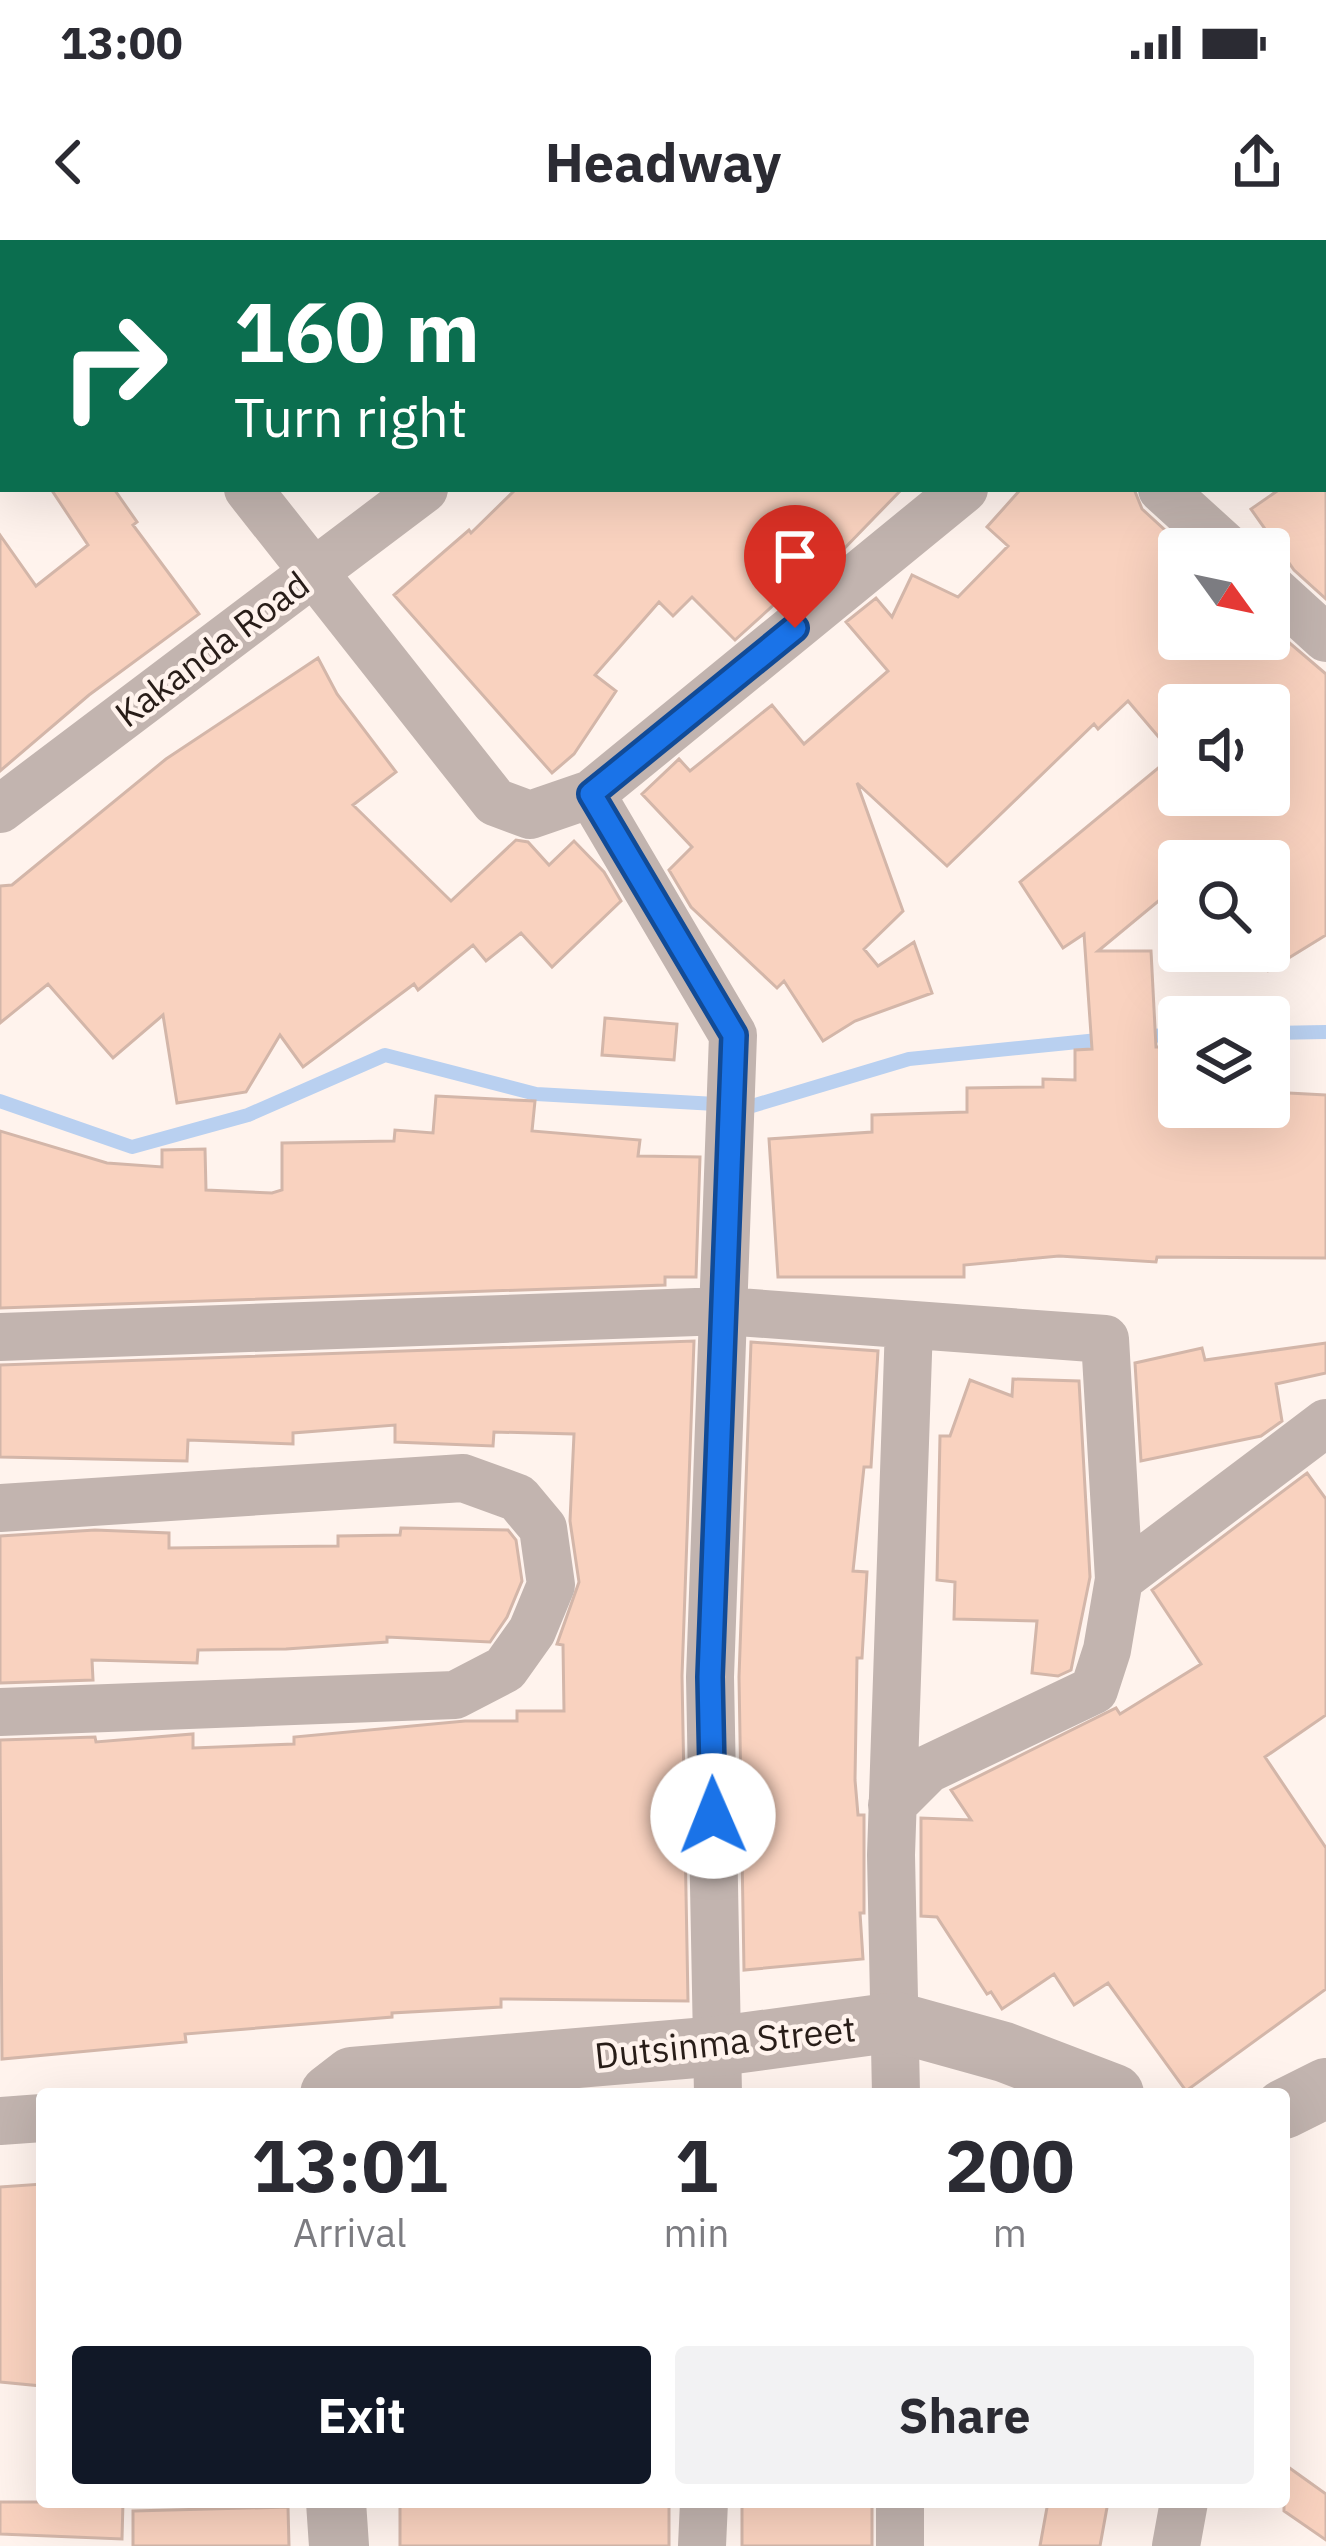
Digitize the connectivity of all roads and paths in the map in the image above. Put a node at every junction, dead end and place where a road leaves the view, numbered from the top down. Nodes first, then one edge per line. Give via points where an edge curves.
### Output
1 (250, 492) edge
2 (420, 492) edge
3 (960, 492) edge
4 (1165, 492) edge
5 (1205, 528) edge
6 (312, 573) junction
7 (1290, 605) edge
8 (1326, 638) edge
9 (591, 794) junction
10 (0, 809) edge
11 (724, 1311) junction
12 (909, 1325) junction
13 (0, 1337) edge
14 (1326, 1423) edge
15 (0, 1508) edge
16 (1119, 1579) junction
17 (0, 1712) edge
18 (892, 1805) junction
19 (896, 2022) junction
20 (718, 2070) edge
21 (338, 2088) edge
22 (896, 2088) edge
23 (1099, 2088) edge
24 (1326, 2088) edge
25 (1290, 2106) edge
26 (36, 2118) edge
27 (0, 2121) edge
28 (336, 2508) edge
29 (704, 2508) edge
30 (900, 2508) edge
31 (1183, 2508) edge
32 (339, 2546) edge
33 (702, 2546) edge
34 (900, 2546) edge
35 (1176, 2546) edge

1 - 6 street
2 - 6 street, Kakanda Road
3 - 9 street
4 - 5 street
6 - 9 street via 494,802 530,815
6 - 10 street, Kakanda Road
7 - 8 street
9 - 11 street via 734,1035
11 - 12 street
11 - 13 street
11 - 20 street via 710,1677
12 - 16 street via 1105,1339
12 - 18 street
14 - 16 street
15 - 17 street via 464,1478 518,1498 543,1528 551,1585 505,1669 455,1696
16 - 18 street via 1094,1690 928,1769
18 - 19 street
19 - 20 street, Dutsinma Street
19 - 22 street
19 - 23 street, Dutsinma Street
20 - 21 street, Dutsinma Street via 352,2078
24 - 25 street
26 - 27 street
28 - 32 street
29 - 33 street
30 - 34 street
31 - 35 street

